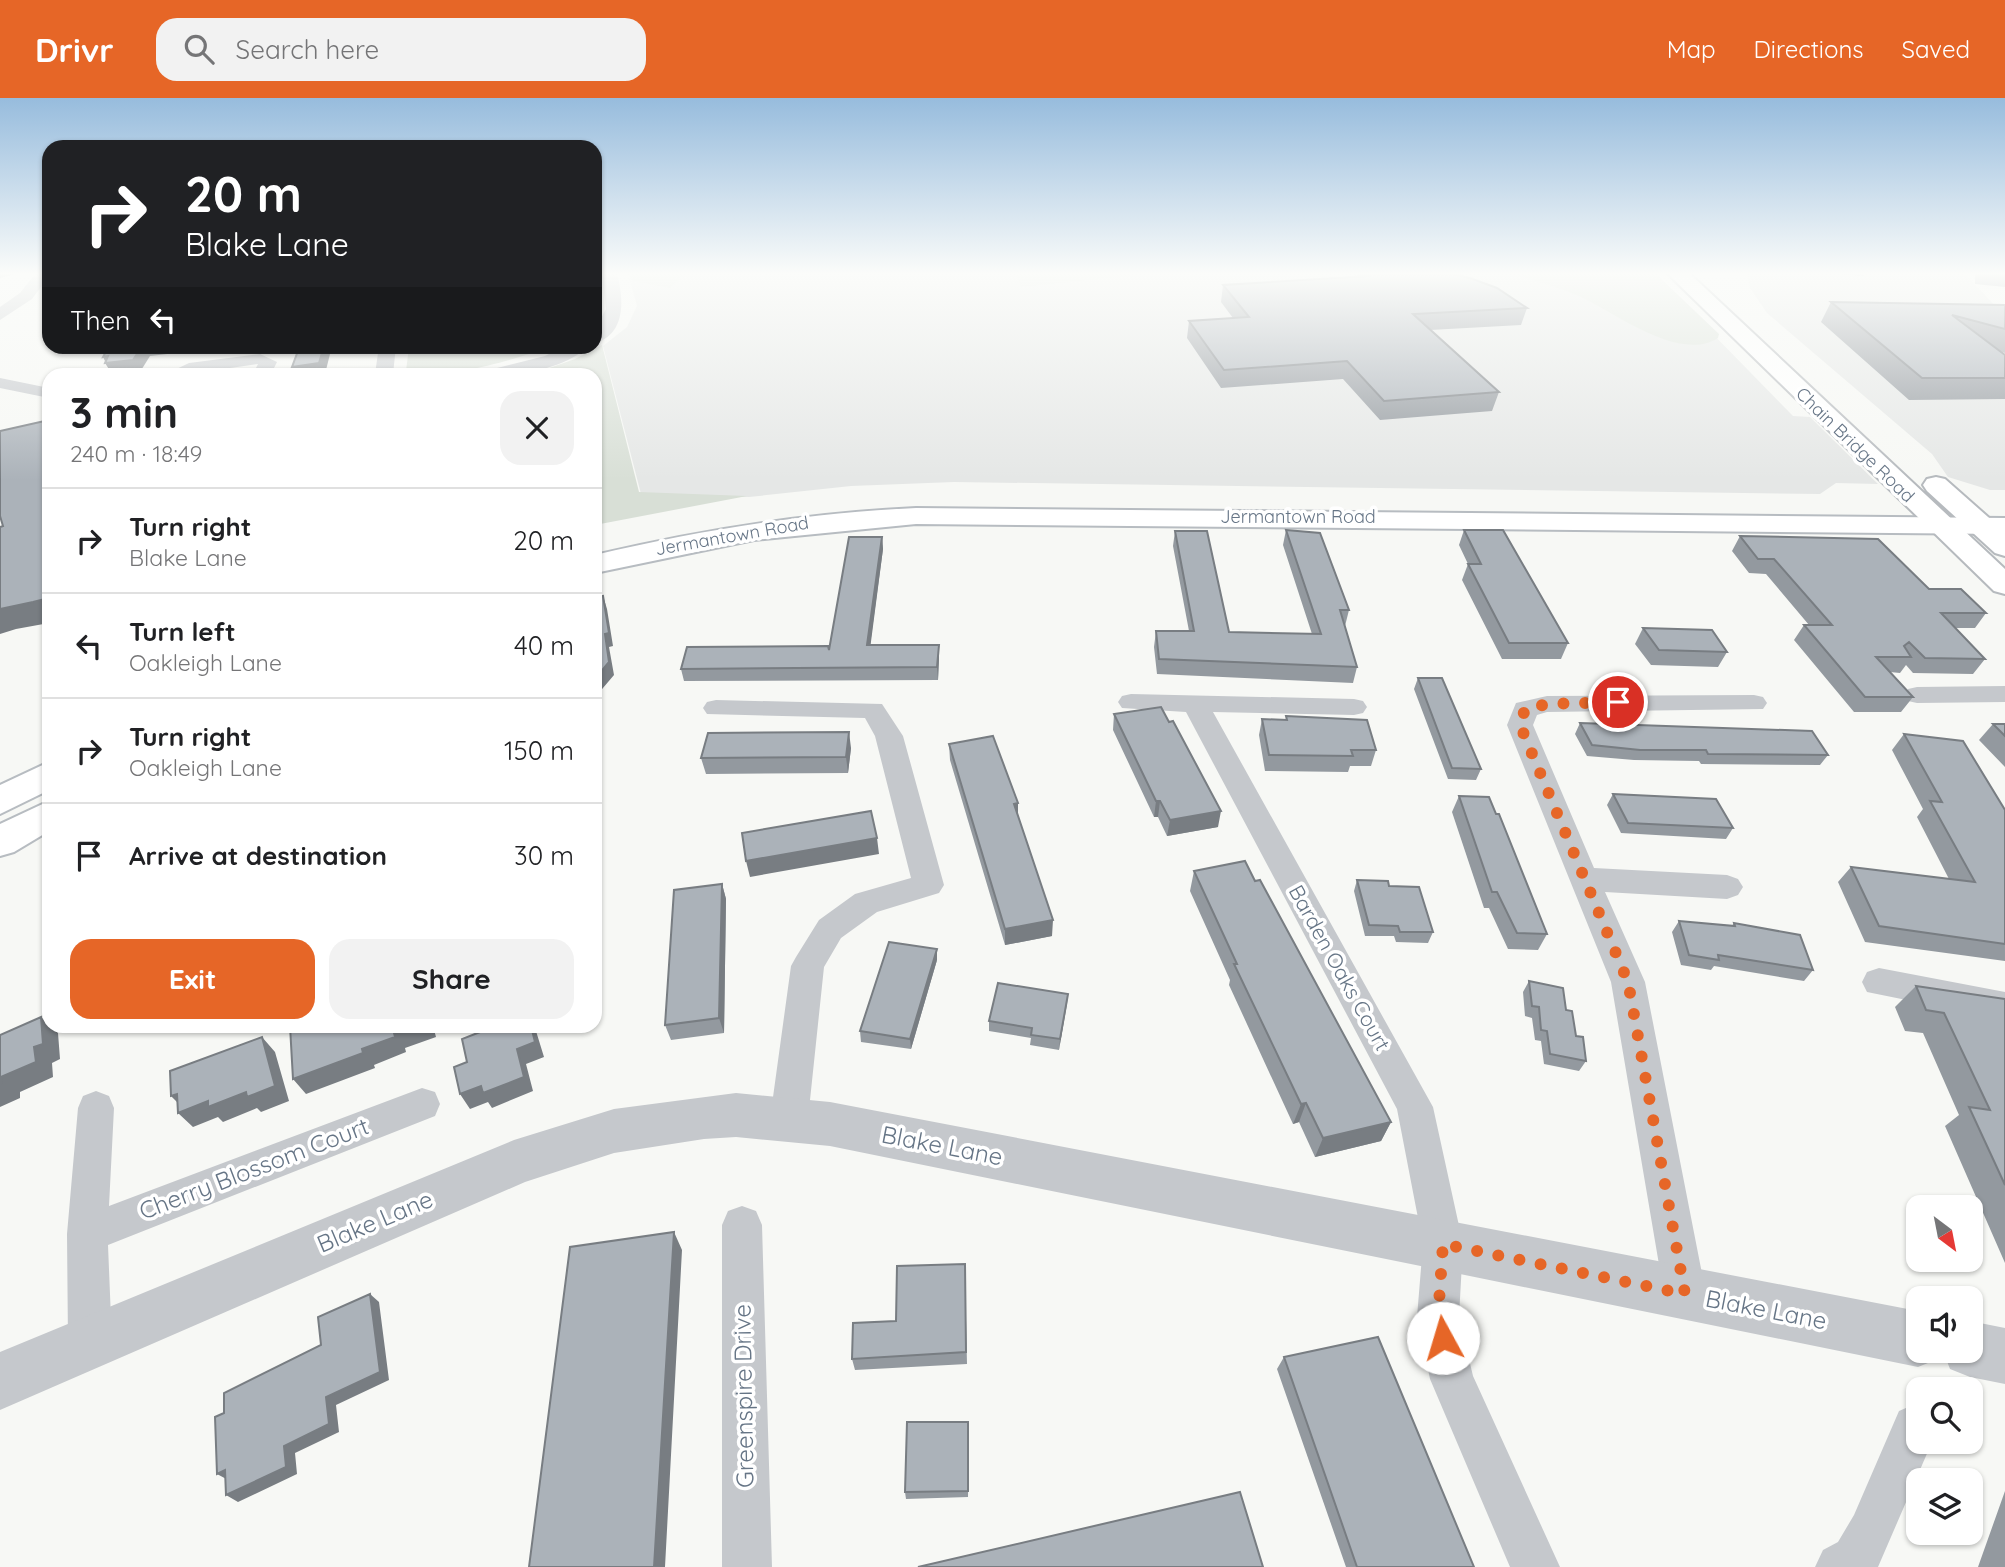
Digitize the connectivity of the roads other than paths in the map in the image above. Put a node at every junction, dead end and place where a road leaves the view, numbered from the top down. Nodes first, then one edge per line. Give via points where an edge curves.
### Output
1 (1749, 343) edge
2 (1779, 343) edge
3 (563, 354) edge
4 (189, 368) edge
5 (265, 368) edge
6 (519, 368) edge
7 (0, 383) edge
8 (42, 392) edge
9 (1900, 453) dead end
10 (1920, 472) dead end
11 (1917, 504) junction
12 (2005, 506) edge
13 (1949, 515) junction
14 (1993, 525) edge
15 (602, 539) edge
16 (2005, 547) edge
17 (602, 562) edge
18 (2005, 585) edge
19 (2005, 694) edge
20 (1917, 695) dead end
21 (1130, 702) dead end
22 (1754, 703) dead end
23 (1196, 705) junction
24 (1354, 707) dead end
25 (716, 708) dead end
26 (42, 778) edge
27 (0, 801) edge
28 (42, 818) edge
29 (0, 842) edge
30 (1585, 878) junction
31 (1727, 887) dead end
32 (1879, 982) dead end
33 (2005, 1006) edge
34 (422, 1104) dead end
35 (96, 1108) dead end
36 (789, 1119) junction
37 (742, 1225) dead end
38 (87, 1234) junction
39 (1443, 1244) junction
40 (1685, 1294) junction
41 (1906, 1337) edge
42 (90, 1343) junction
43 (1983, 1352) edge
44 (2005, 1356) edge
45 (0, 1381) edge
46 (1906, 1448) edge
47 (747, 1567) edge
48 (1535, 1567) edge
49 (1840, 1567) edge

1 - 11 main road, Chain Bridge Road
2 - 9 main road, Chain Bridge Road
3 - 6 street
4 - 5 street via 260,359 268,362
7 - 8 street
10 - 13 main road, Chain Bridge Road
11 - 13 main road, Chain Bridge Road
11 - 15 main road, Jermantown Road via 1514,496 918,494 738,511
12 - 13 main road, Jermantown Road
13 - 14 main road, Jermantown Road
13 - 17 main road, Jermantown Road via 916,516 827,520 694,540
13 - 18 main road, Chain Bridge Road
14 - 16 main road
19 - 20 street
21 - 23 street
22 - 30 street via 1591,702 1525,709 1520,725
23 - 24 street
23 - 39 street, Barden Oaks Court via 1415,1107
25 - 36 street via 873,710 889,736 928,885 866,903 830,929 808,967
26 - 27 main road
28 - 29 main road
30 - 31 street
30 - 40 street via 1628,982
32 - 33 street
34 - 38 street, Cherry Blossom Court
35 - 38 street
36 - 39 street, Blake Lane
36 - 42 street, Blake Lane via 704,1117 578,1140
37 - 47 street, Greenspire Drive
38 - 42 street
39 - 40 street, Blake Lane
39 - 48 street, Barden Oaks Court via 1438,1317 1452,1379
40 - 41 street, Blake Lane
42 - 45 street, Blake Lane
43 - 44 street
46 - 49 street via 1871,1532 1855,1559

